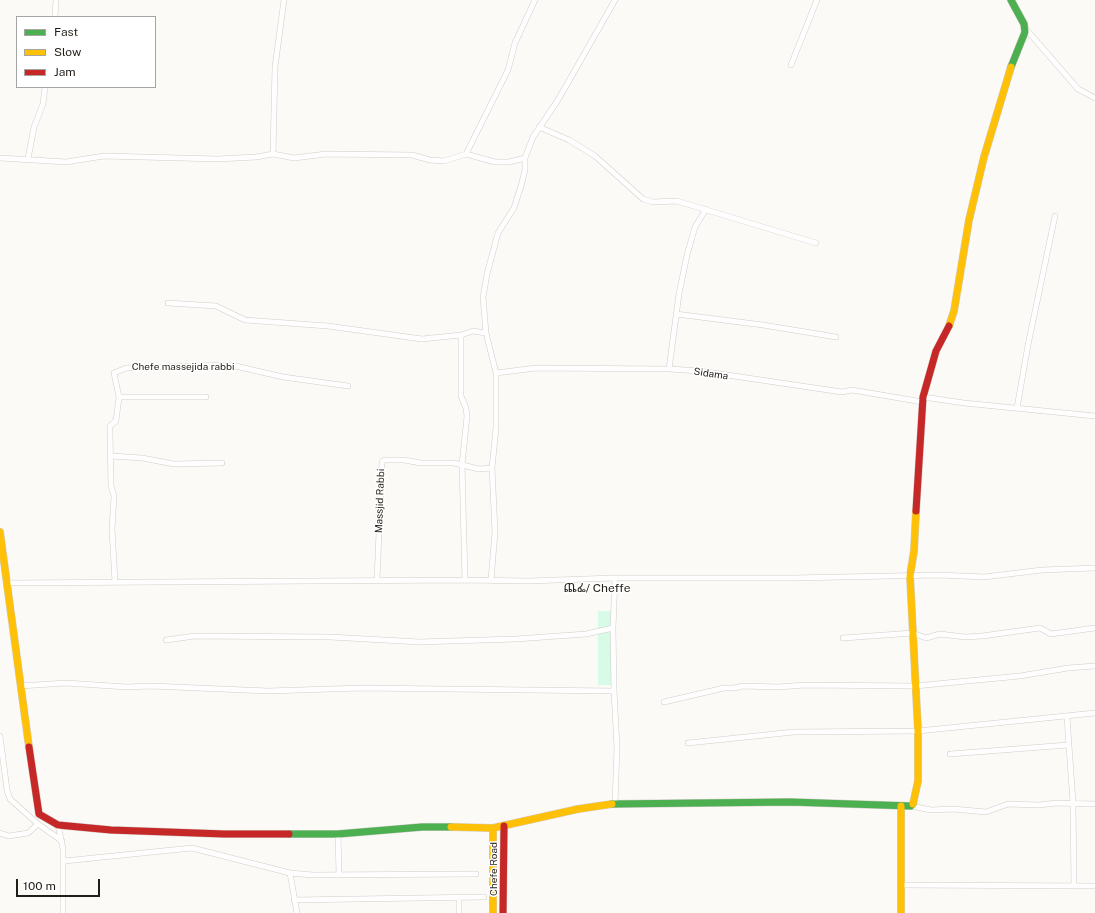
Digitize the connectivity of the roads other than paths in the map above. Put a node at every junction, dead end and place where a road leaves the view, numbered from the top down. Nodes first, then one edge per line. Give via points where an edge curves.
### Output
1 (56, 0) edge
2 (284, 0) edge
3 (535, 0) edge
4 (615, 0) edge
5 (817, 0) edge
6 (1011, 0) edge
7 (55, 16) edge
8 (1025, 28) junction
9 (791, 65) dead end
10 (45, 88) edge
11 (1095, 98) edge
12 (538, 127) junction
13 (273, 154) junction
14 (466, 154) junction
15 (0, 158) edge
16 (525, 158) junction
17 (28, 159) junction
18 (706, 210) junction
19 (1055, 216) dead end
20 (816, 243) dead end
21 (168, 303) dead end
22 (676, 314) junction
23 (486, 333) junction
24 (461, 335) junction
25 (836, 337) dead end
26 (669, 369) junction
27 (496, 372) junction
28 (348, 386) dead end
29 (119, 397) junction
30 (206, 397) dead end
31 (923, 399) junction
32 (1017, 408) junction
33 (1095, 416) edge
34 (111, 456) junction
35 (222, 463) dead end
36 (462, 465) junction
37 (492, 468) junction
38 (0, 532) edge
39 (1095, 568) edge
40 (910, 576) junction
41 (615, 578) junction
42 (377, 580) junction
43 (465, 580) junction
44 (491, 580) junction
45 (115, 582) junction
46 (7, 583) junction
47 (613, 628) junction
48 (1095, 628) edge
49 (913, 633) junction
50 (843, 638) dead end
51 (166, 640) dead end
52 (1095, 666) edge
53 (20, 686) junction
54 (915, 686) junction
55 (614, 691) junction
56 (664, 702) dead end
57 (1095, 713) edge
58 (1067, 717) junction
59 (918, 731) junction
60 (0, 736) edge
61 (688, 743) dead end
62 (1068, 745) junction
63 (950, 754) dead end
64 (1073, 803) junction
65 (615, 804) junction
66 (1095, 804) edge
67 (900, 806) junction
68 (911, 806) junction
69 (38, 824) junction
70 (58, 825) junction
71 (504, 826) junction
72 (493, 828) junction
73 (0, 834) edge
74 (338, 834) junction
75 (62, 842) junction
76 (64, 861) junction
77 (290, 872) junction
78 (476, 874) dead end
79 (339, 875) junction
80 (901, 884) junction
81 (1074, 884) junction
82 (1095, 886) edge
83 (459, 897) junction
84 (484, 897) dead end
85 (294, 900) junction
86 (63, 913) edge
87 (297, 913) edge
88 (459, 913) edge
89 (493, 913) edge
90 (503, 913) edge
91 (901, 913) edge

1 - 7 street
2 - 13 street via 274,67
3 - 14 street via 515,43 508,70
4 - 12 street via 558,100
5 - 9 street
6 - 8 street
8 - 11 street via 1078,89
8 - 31 street via 984,157 969,220 954,311 950,325 936,351
10 - 17 street
12 - 16 street
12 - 18 street via 569,140 595,156 643,199 653,202 677,201
13 - 14 street via 294,158 326,154 412,156 444,161
13 - 17 street via 218,159 104,156 66,162
14 - 16 street via 495,162
15 - 17 street
16 - 23 street via 522,181 514,208 492,248 483,297
18 - 20 street
18 - 22 street via 695,227
19 - 32 street
21 - 24 street via 216,306 245,320 328,326 422,339
22 - 25 street
22 - 26 street
23 - 24 street via 473,331
23 - 27 street
24 - 36 street via 461,396 467,416
26 - 27 street, Sidama via 536,368
26 - 31 street, Sidama via 700,371 842,392 852,390
27 - 37 street via 496,428
28 - 29 street, Chefe massejida rabbi via 283,378 231,365 126,368 114,373
29 - 30 street
29 - 34 street via 116,421 110,426
31 - 32 street, Sidama
31 - 40 street via 914,551
32 - 33 street, Sidama
34 - 35 street via 174,464
34 - 45 street
36 - 37 street, Massjid Rabbi via 479,469
36 - 42 street, Massjid Rabbi via 404,460 382,462
36 - 43 street
37 - 44 street via 496,532
38 - 46 street
39 - 40 street via 1042,570 984,577
40 - 41 street
40 - 49 street
41 - 44 street via 528,582
41 - 47 street
42 - 43 street
42 - 45 street
43 - 44 street
45 - 46 street
46 - 53 street
47 - 51 street via 586,634 420,642 330,637 195,636
47 - 55 street
48 - 49 street via 1052,634 1040,628 965,637 940,634 926,638
49 - 50 street
49 - 54 street
52 - 54 street
53 - 55 street via 66,683 127,688 151,686 268,691 362,688
53 - 70 street via 39,814
54 - 56 street via 743,686
54 - 59 street
55 - 65 street via 617,747
57 - 58 street
58 - 59 street
58 - 62 street
59 - 61 street via 794,732
59 - 68 street via 918,781 915,802
60 - 69 street via 10,799
62 - 63 street
62 - 64 street
64 - 66 street
64 - 68 street via 1008,804 986,812 931,810
64 - 81 street
65 - 67 street via 790,802
65 - 71 street via 578,808
67 - 68 street
67 - 80 street
69 - 73 street via 28,833 9,836
69 - 75 street
70 - 74 street via 111,830 202,833
70 - 75 street
71 - 72 street
71 - 90 street, Chefe Road
72 - 74 street via 422,827
72 - 89 street, Chefe Road
74 - 79 street
75 - 76 street
76 - 77 street via 192,848
76 - 86 street
77 - 79 street
77 - 85 street
78 - 79 street
80 - 81 street
80 - 91 street
81 - 82 street
83 - 84 street
83 - 85 street
83 - 88 street
85 - 87 street

